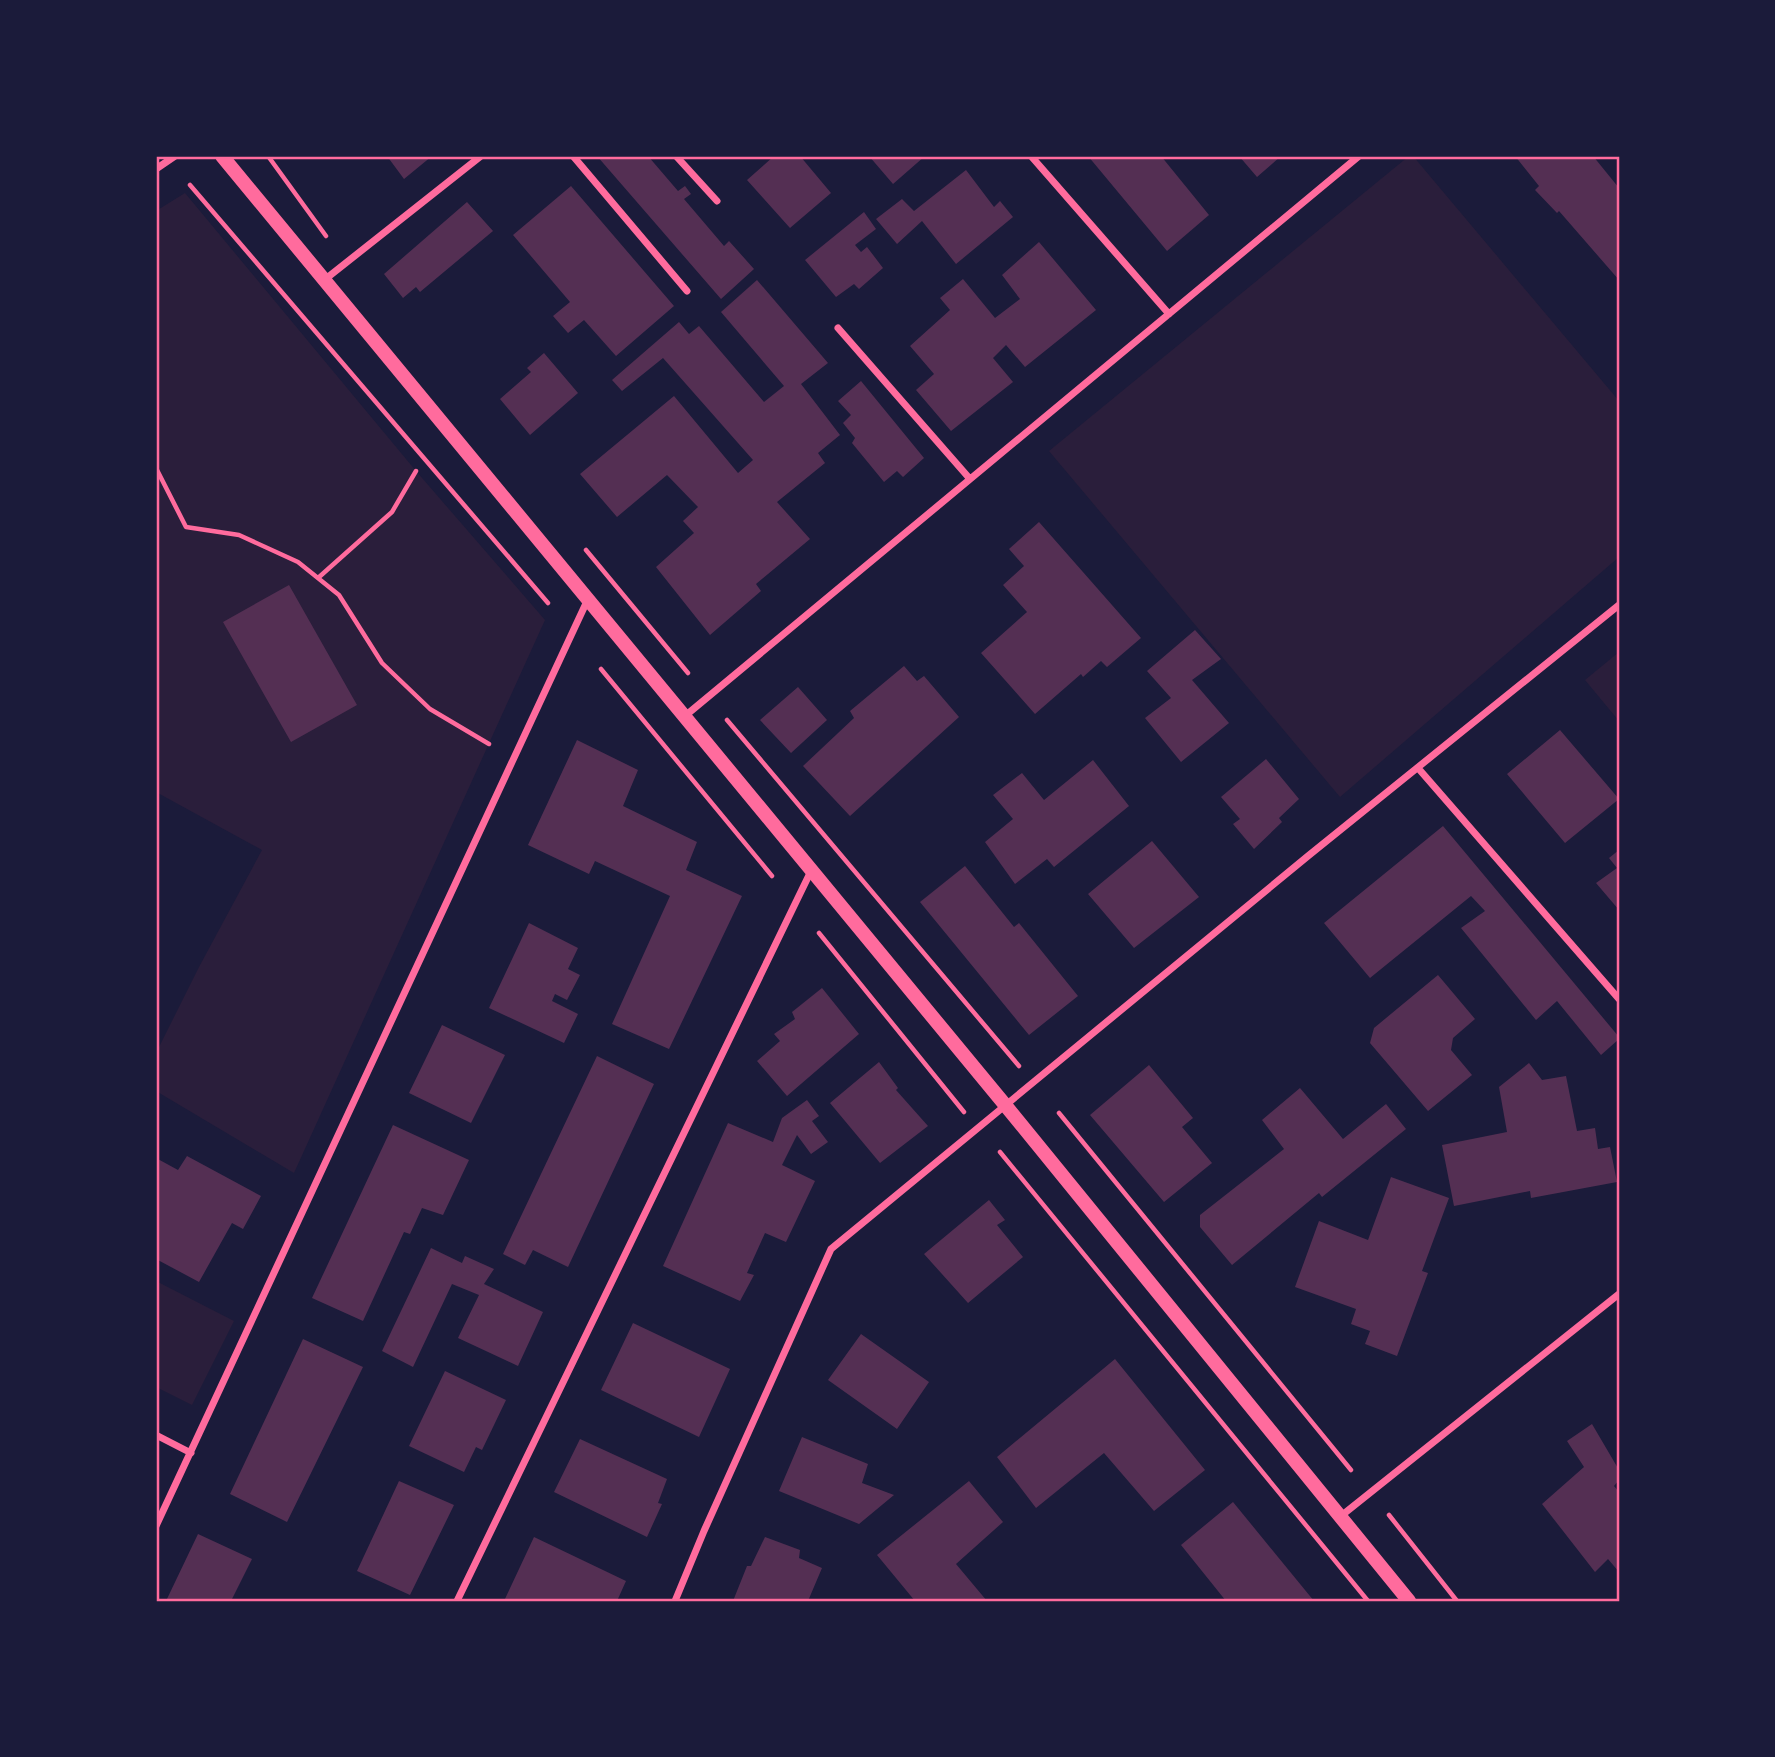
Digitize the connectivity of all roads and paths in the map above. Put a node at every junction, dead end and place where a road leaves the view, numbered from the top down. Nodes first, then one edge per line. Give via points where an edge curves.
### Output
1 (175, 156) edge
2 (481, 156) edge
3 (573, 156) edge
4 (677, 156) edge
5 (1031, 156) edge
6 (1359, 156) edge
7 (225, 157) edge
8 (156, 169) edge
9 (190, 185) dead end
10 (717, 201) dead end
11 (323, 281) junction
12 (687, 291) dead end
13 (1168, 314) junction
14 (838, 328) dead end
15 (156, 468) edge
16 (416, 471) dead end
17 (970, 479) junction
18 (318, 578) junction
19 (589, 598) junction
20 (548, 603) dead end
21 (1619, 605) edge
22 (601, 669) dead end
23 (685, 716) junction
24 (727, 720) dead end
25 (489, 744) dead end
26 (1418, 768) junction
27 (812, 870) junction
28 (772, 876) dead end
29 (819, 933) dead end
30 (1619, 999) edge
31 (1019, 1067) dead end
32 (1006, 1105) junction
33 (1059, 1113) dead end
34 (970, 1119) dead end
35 (1000, 1152) dead end
36 (1619, 1294) edge
37 (156, 1435) edge
38 (191, 1453) junction
39 (1351, 1470) dead end
40 (1389, 1515) dead end
41 (1340, 1517) junction
42 (156, 1526) edge
43 (457, 1601) edge
44 (675, 1601) edge
45 (1368, 1601) edge
46 (1409, 1601) edge
47 (1457, 1601) edge

1 - 8 street
2 - 11 street
3 - 12 street
4 - 10 street
5 - 13 street
6 - 13 street
7 - 11 main road
9 - 20 path
11 - 19 main road
13 - 17 street
14 - 17 street
15 - 18 path via 186,527 239,535 298,562
16 - 18 path via 392,512
17 - 23 street
18 - 25 path via 339,595 392,673 430,709
19 - 23 main road
19 - 38 street
21 - 26 street
22 - 28 path
23 - 27 main road
24 - 31 path
26 - 30 street
26 - 32 street
27 - 32 main road
27 - 43 street
29 - 34 path
32 - 41 main road
32 - 44 street via 831,1249
33 - 39 path
35 - 45 path
36 - 41 street
37 - 38 street
38 - 42 street
40 - 47 path
41 - 46 main road

